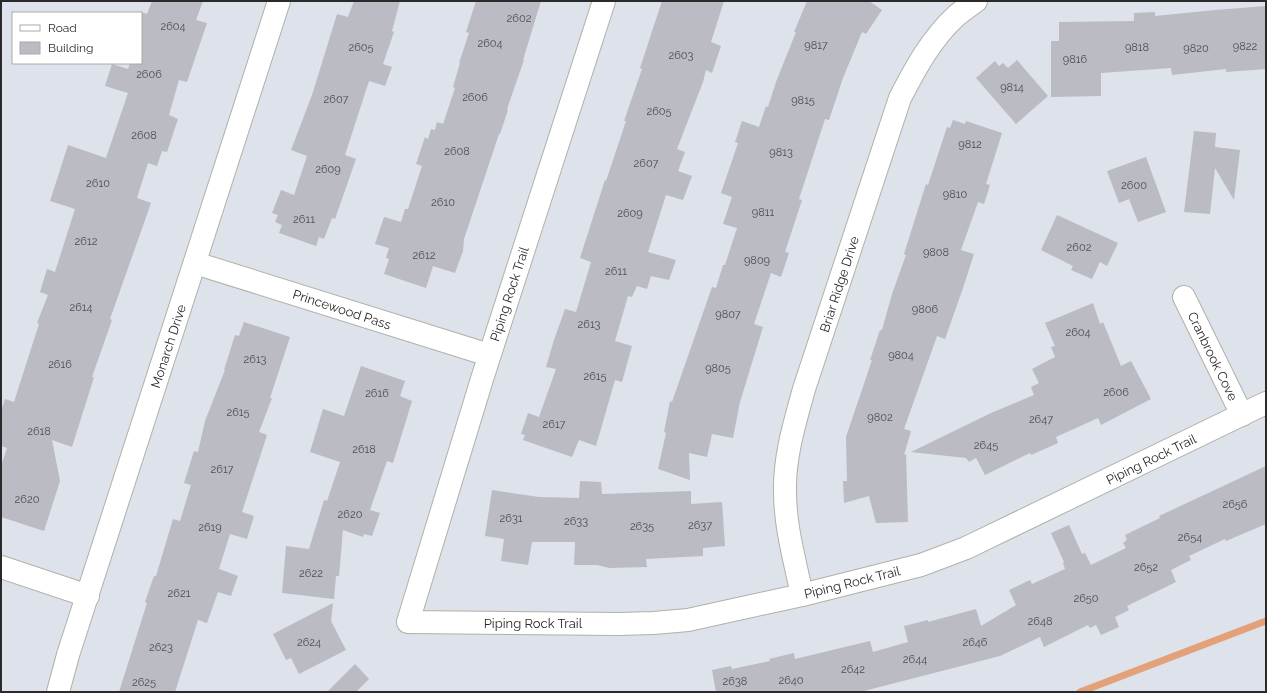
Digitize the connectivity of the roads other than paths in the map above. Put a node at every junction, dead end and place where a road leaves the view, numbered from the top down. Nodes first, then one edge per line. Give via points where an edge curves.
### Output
1 (279, 1) edge
2 (604, 1) edge
3 (976, 1) edge
4 (195, 262) junction
5 (1184, 297) dead end
6 (489, 355) junction
7 (1266, 403) edge
8 (1242, 415) junction
9 (1, 568) edge
10 (802, 595) junction
11 (88, 596) junction
12 (58, 692) edge

1 - 4 street, Monarch Drive
2 - 6 street, Piping Rock Trail
3 - 10 street, Briar Ridge Drive via 956,16 932,42 900,98 804,389 793,427 785,491 788,529
4 - 6 street, Princewood Pass
4 - 11 street, Monarch Drive
5 - 8 street, Cranbrook Cove
6 - 10 street, Piping Rock Trail via 408,622 654,623 688,620
7 - 8 street, Piping Rock Trail
8 - 10 street, Piping Rock Trail via 966,548 921,565
9 - 11 street
11 - 12 street, Monarch Drive

